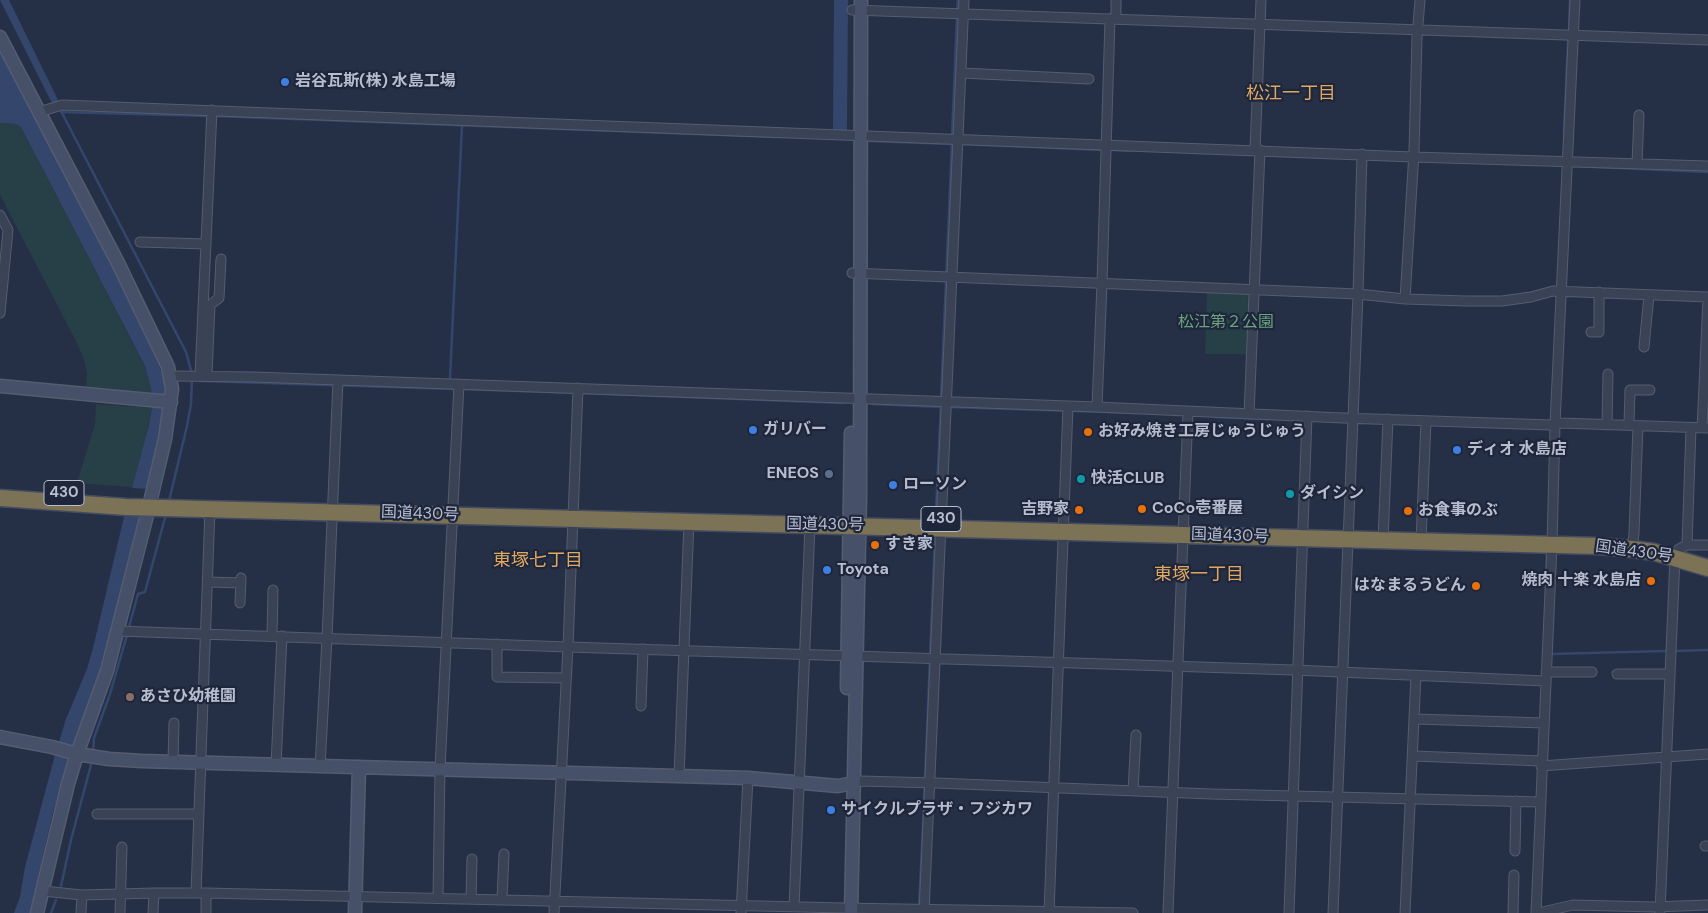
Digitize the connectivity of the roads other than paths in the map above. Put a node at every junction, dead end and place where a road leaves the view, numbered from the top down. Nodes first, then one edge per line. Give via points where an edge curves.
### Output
1 (964, 0) edge
2 (1116, 0) edge
3 (1260, 0) edge
4 (1420, 0) edge
5 (1575, 0) edge
6 (857, 5) edge
7 (959, 13) junction
8 (1113, 19) junction
9 (1259, 24) junction
10 (1418, 30) junction
11 (1574, 35) junction
12 (0, 37) edge
13 (1708, 40) edge
14 (961, 73) junction
15 (1088, 79) dead end
16 (39, 112) junction
17 (212, 115) junction
18 (1639, 115) dead end
19 (856, 135) junction
20 (956, 141) junction
21 (1107, 145) junction
22 (1257, 150) junction
23 (1362, 154) junction
24 (1413, 156) junction
25 (1567, 162) junction
26 (1637, 164) junction
27 (1708, 166) edge
28 (0, 215) edge
29 (140, 242) dead end
30 (206, 244) junction
31 (221, 259) dead end
32 (856, 273) junction
33 (948, 277) junction
34 (1102, 283) junction
35 (1254, 290) junction
36 (1561, 291) junction
37 (1599, 292) junction
38 (1358, 294) junction
39 (1649, 294) junction
40 (1708, 299) edge
41 (1406, 300) junction
42 (0, 313) edge
43 (1591, 332) dead end
44 (1644, 347) dead end
45 (1608, 374) dead end
46 (171, 376) junction
47 (198, 376) junction
48 (338, 383) junction
49 (0, 386) edge
50 (458, 387) junction
51 (1650, 390) dead end
52 (578, 392) junction
53 (856, 399) junction
54 (169, 402) junction
55 (944, 404) junction
56 (1097, 407) junction
57 (1068, 409) junction
58 (1188, 414) junction
59 (1249, 414) junction
60 (1352, 418) junction
61 (1307, 419) junction
62 (1388, 422) junction
63 (1426, 423) junction
64 (1607, 424) junction
65 (1555, 426) junction
66 (1636, 428) junction
67 (1705, 428) edge
68 (1691, 430) junction
69 (0, 488) edge
70 (0, 498) edge
71 (127, 502) junction
72 (158, 503) junction
73 (333, 508) junction
74 (210, 509) junction
75 (453, 511) junction
76 (574, 514) junction
77 (689, 521) junction
78 (855, 522) junction
79 (941, 524) junction
80 (810, 526) junction
81 (1064, 528) junction
82 (1184, 531) junction
83 (1303, 534) junction
84 (1348, 535) junction
85 (1383, 536) junction
86 (1421, 537) junction
87 (1552, 540) junction
88 (1633, 544) junction
89 (1708, 545) edge
90 (1680, 550) junction
91 (1708, 559) edge
92 (1708, 568) edge
93 (208, 582) junction
94 (273, 590) dead end
95 (240, 603) dead end
96 (117, 631) junction
97 (206, 634) junction
98 (272, 636) junction
99 (282, 636) junction
100 (327, 638) junction
101 (446, 642) junction
102 (497, 644) junction
103 (568, 647) junction
104 (643, 649) junction
105 (684, 650) junction
106 (804, 654) junction
107 (852, 656) junction
108 (932, 658) junction
109 (1058, 663) junction
110 (1178, 666) junction
111 (1298, 671) junction
112 (1342, 672) junction
113 (1592, 672) dead end
114 (1617, 674) dead end
115 (1669, 674) junction
116 (1416, 675) junction
117 (566, 678) junction
118 (1544, 678) junction
119 (640, 706) dead end
120 (1415, 719) junction
121 (174, 723) dead end
122 (1544, 723) junction
123 (1136, 735) dead end
124 (0, 738) edge
125 (1708, 754) edge
126 (84, 755) junction
127 (1413, 756) junction
128 (1666, 758) junction
129 (173, 762) junction
130 (201, 763) junction
131 (1541, 764) junction
132 (276, 765) junction
133 (320, 767) junction
134 (359, 767) junction
135 (440, 769) junction
136 (561, 773) junction
137 (679, 776) junction
138 (748, 778) junction
139 (799, 783) junction
140 (850, 783) junction
141 (927, 784) junction
142 (1053, 788) junction
143 (1133, 791) junction
144 (1173, 792) junction
145 (1294, 796) junction
146 (1338, 797) junction
147 (1411, 798) junction
148 (1516, 801) junction
149 (1541, 802) junction
150 (97, 814) dead end
151 (199, 814) junction
152 (122, 847) dead end
153 (1514, 851) dead end
154 (504, 854) dead end
155 (472, 860) dead end
156 (1514, 875) dead end
157 (43, 891) junction
158 (154, 893) junction
159 (206, 893) junction
160 (121, 894) junction
161 (196, 894) junction
162 (82, 895) junction
163 (356, 897) junction
164 (438, 898) junction
165 (471, 899) junction
166 (502, 900) junction
167 (554, 900) junction
168 (1708, 905) edge
169 (794, 907) junction
170 (742, 909) edge
171 (1624, 909) edge
172 (922, 910) edge
173 (1660, 910) edge
174 (847, 911) edge
175 (37, 913) edge
176 (81, 913) edge
177 (120, 913) edge
178 (153, 913) edge
179 (206, 913) edge
180 (355, 913) edge
181 (554, 913) edge
182 (1049, 913) edge
183 (1089, 913) edge
184 (1133, 913) edge
185 (1168, 913) edge
186 (1289, 913) edge
187 (1333, 913) edge
188 (1405, 913) edge
189 (1513, 913) edge
190 (1537, 913) edge

1 - 7 street
2 - 8 street
3 - 9 street
4 - 10 street
5 - 11 street
6 - 7 street
6 - 19 street
7 - 8 street
7 - 14 street
8 - 9 street
8 - 21 street
9 - 10 street
9 - 22 street
10 - 11 street
10 - 24 street
11 - 13 street
11 - 25 street
12 - 16 street
14 - 15 street
14 - 20 street
16 - 17 street via 58,106
16 - 46 street via 118,263
17 - 19 street
17 - 30 street
18 - 26 street
19 - 20 street
19 - 32 street
20 - 21 street
20 - 33 street
21 - 22 street
21 - 34 street
22 - 23 street
22 - 35 street
23 - 24 street
23 - 38 street
24 - 25 street
24 - 41 street
25 - 26 street
25 - 36 street
26 - 27 street
28 - 42 street via 8,230
29 - 30 street
30 - 47 street
31 - 47 street via 219,298 210,305
32 - 33 street
32 - 53 street
33 - 34 street
33 - 55 street
34 - 35 street
34 - 56 street
35 - 38 street
35 - 59 street
36 - 37 street
36 - 41 street via 1502,301
36 - 65 street
37 - 39 street
37 - 43 street via 1599,332
38 - 41 street
38 - 60 street
39 - 40 street
39 - 44 street
40 - 67 street
45 - 64 street
46 - 47 street
46 - 54 street
47 - 48 street
48 - 50 street
48 - 73 street
49 - 54 street
50 - 52 street
50 - 75 street
51 - 66 street via 1630,390
52 - 53 street
52 - 76 street
53 - 55 street
53 - 78 street
54 - 72 street
55 - 57 street
55 - 79 street
56 - 57 street
56 - 58 street
57 - 81 street
58 - 59 street
58 - 82 street
59 - 61 street
60 - 61 street
60 - 62 street
60 - 84 street
61 - 83 street
62 - 63 street
62 - 85 street
63 - 65 street
63 - 86 street
64 - 65 street
64 - 66 street
65 - 87 street
66 - 68 street
66 - 88 street
67 - 68 street
68 - 90 street
69 - 71 highway, 国道430号 / 430
70 - 71 highway, 国道430号 / 430
71 - 72 highway, 国道430号 / 430
72 - 73 highway, 国道430号 / 430
72 - 74 highway, 国道430号 / 430
72 - 96 street
73 - 74 highway, 国道430号 / 430
73 - 75 highway, 国道430号 / 430
73 - 100 street
74 - 93 street
75 - 76 highway, 国道430号 / 430
75 - 101 street
76 - 77 highway, 国道430号 / 430
76 - 78 highway, 国道430号 / 430
76 - 103 street
77 - 80 highway, 国道430号 / 430
77 - 105 street
78 - 79 highway, 国道430号 / 430
78 - 80 highway, 国道430号 / 430
78 - 107 street
79 - 81 highway, 国道430号 / 430
79 - 108 street
80 - 106 street
81 - 82 highway, 国道430号 / 430
81 - 109 street
82 - 83 highway, 国道430号 / 430
82 - 110 street
83 - 84 highway, 国道430号 / 430
83 - 111 street
84 - 85 highway, 国道430号 / 430
84 - 112 street
85 - 86 highway, 国道430号 / 430
86 - 87 highway, 国道430号 / 430
87 - 88 highway, 国道430号 / 430
87 - 118 street
88 - 90 highway, 国道430号 / 430
89 - 90 street
90 - 91 highway, 国道430号 / 430
90 - 92 highway, 国道430号 / 430
90 - 115 street
93 - 95 street via 241,580
93 - 97 street
94 - 98 street
96 - 97 street
96 - 126 street
97 - 98 street
97 - 130 street
98 - 99 street
99 - 100 street
99 - 132 street
100 - 101 street
100 - 133 street
101 - 102 street
101 - 135 street
102 - 103 street
102 - 117 street via 497,677
103 - 104 street
103 - 117 street
104 - 105 street
104 - 119 street
105 - 106 street
105 - 137 street
106 - 107 street
106 - 139 street
107 - 108 street
107 - 140 street
108 - 109 street
108 - 141 street
109 - 110 street
109 - 142 street
110 - 111 street
110 - 144 street
111 - 112 street
111 - 145 street
112 - 116 street
112 - 146 street
113 - 118 street
114 - 115 street
115 - 128 street
116 - 118 street
116 - 120 street
117 - 136 street
118 - 122 street
120 - 122 street
120 - 127 street
121 - 129 street
122 - 131 street
123 - 143 street
124 - 126 street
125 - 128 street
126 - 129 street
126 - 157 street via 68,784
127 - 131 street
127 - 147 street
128 - 131 street
128 - 173 street
129 - 130 street
130 - 132 street
130 - 151 street
131 - 149 street
132 - 133 street
133 - 134 street
134 - 135 street
134 - 163 street
135 - 136 street
135 - 164 street
136 - 137 street
136 - 167 street
137 - 138 street
138 - 139 street
138 - 170 street
139 - 140 street via 838,786
139 - 169 street
140 - 141 street
140 - 174 street
141 - 142 street
141 - 172 street
142 - 143 street
142 - 182 street
143 - 144 street
144 - 145 street
144 - 185 street
145 - 146 street
145 - 186 street
146 - 147 street
146 - 187 street
147 - 148 street
147 - 188 street
148 - 149 street
148 - 153 street
149 - 190 street
150 - 151 street
151 - 161 street
152 - 160 street
154 - 166 street
155 - 165 street
156 - 189 street
157 - 162 street
157 - 175 street
158 - 160 street
158 - 161 street
158 - 178 street
159 - 161 street
159 - 163 street
159 - 179 street
160 - 162 street
160 - 177 street
162 - 176 street
163 - 164 street
163 - 180 street
164 - 165 street
165 - 166 street
166 - 167 street
167 - 170 street
167 - 181 street
168 - 173 street
169 - 170 street
169 - 174 street
171 - 173 street
171 - 190 street via 1573,905
172 - 174 street
172 - 182 street
182 - 183 street
183 - 184 street

